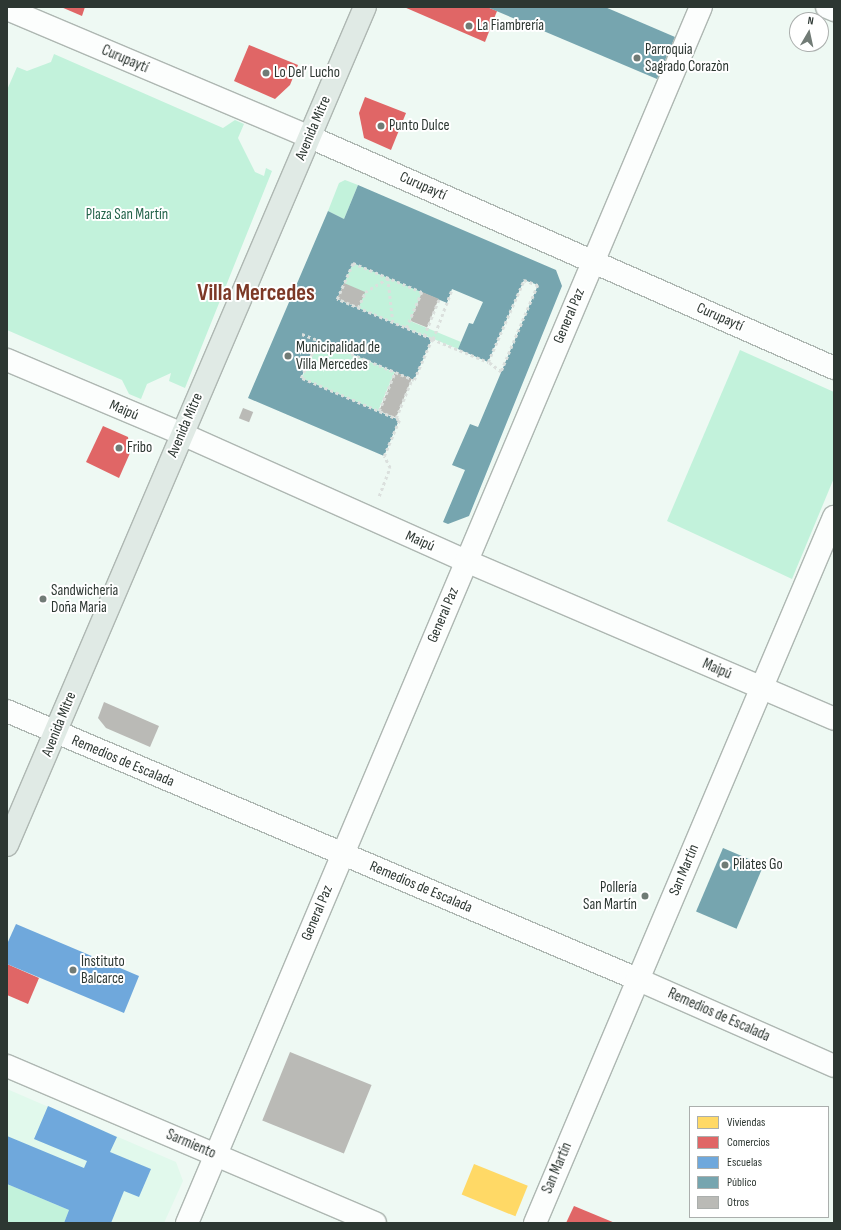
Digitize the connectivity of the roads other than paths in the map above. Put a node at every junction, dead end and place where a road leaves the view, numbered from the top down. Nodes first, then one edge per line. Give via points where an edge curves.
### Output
1 (365, 7) edge
2 (701, 7) edge
3 (827, 7) edge
4 (834, 10) edge
5 (9, 11) edge
6 (310, 137) junction
7 (592, 260) junction
8 (7, 360) edge
9 (834, 368) edge
10 (182, 434) junction
11 (834, 518) edge
12 (466, 561) junction
13 (762, 688) junction
14 (7, 711) edge
15 (834, 719) edge
16 (55, 733) junction
17 (7, 845) edge
18 (342, 854) junction
19 (637, 979) junction
20 (7, 1066) edge
21 (834, 1066) edge
22 (216, 1154) junction
23 (187, 1223) edge
24 (375, 1223) edge
25 (534, 1223) edge

1 - 6 main road, Avenida Mitre
2 - 7 street, General Paz
3 - 4 street
5 - 6 street, Curupaytí
6 - 7 street, Curupaytí
6 - 10 main road, Avenida Mitre
7 - 9 street, Curupaytí
7 - 12 street, General Paz
8 - 10 street, Maipú
10 - 12 street, Maipú
10 - 16 main road, Avenida Mitre
11 - 13 street, San Martín
12 - 13 street, Maipú
12 - 18 street, General Paz
13 - 15 street, Maipú
13 - 19 street, San Martín
14 - 16 street, Remedios de Escalada
16 - 17 main road, Avenida Mitre
16 - 18 street, Remedios de Escalada
18 - 19 street, Remedios de Escalada
18 - 22 street, General Paz
19 - 21 street, Remedios de Escalada
19 - 25 street, San Martín
20 - 22 street, Sarmiento
22 - 23 street, General Paz
22 - 24 street, Sarmiento

